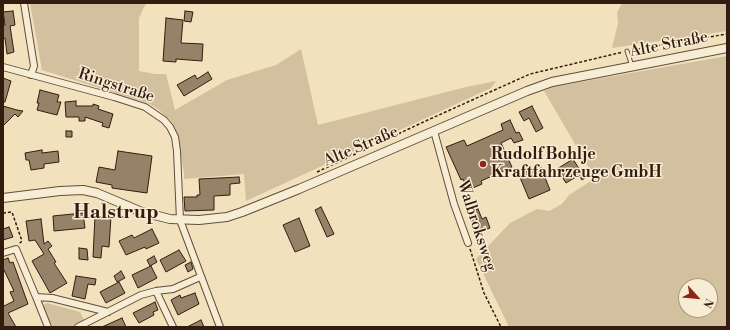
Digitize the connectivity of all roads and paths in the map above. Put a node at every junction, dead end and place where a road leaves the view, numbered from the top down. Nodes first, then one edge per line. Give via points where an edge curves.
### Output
1 (24, 3) edge
2 (727, 48) edge
3 (628, 51) dead end
4 (632, 66) junction
5 (3, 67) edge
6 (31, 75) junction
7 (434, 131) junction
8 (3, 198) edge
9 (3, 213) edge
10 (180, 220) junction
11 (468, 243) joint
12 (16, 249) junction
13 (3, 253) edge
14 (200, 277) junction
15 (156, 291) junction
16 (36, 297) junction
17 (108, 312) junction
18 (48, 327) edge
19 (78, 327) edge
20 (173, 327) edge
21 (220, 327) edge
22 (501, 327) edge

1 - 6 street via 34,66
2 - 4 street, Alte Straße
3 - 4 lane
4 - 7 street, Alte Straße via 552,82
5 - 6 street, Ringstraße
6 - 10 street, Ringstraße via 145,107 164,120 175,137
7 - 10 street, Alte Straße via 242,212 207,220
7 - 11 street, Walbroksweg via 454,204
8 - 10 street, Alte Straße via 83,190 151,214
9 - 12 path via 12,212 18,227 22,241
10 - 14 street, Ringstraße
11 - 22 path, Walbroksweg via 484,293
12 - 13 street
12 - 16 street
14 - 15 street via 173,289
14 - 21 street, Ringstraße
15 - 17 street via 141,295
15 - 20 street
16 - 17 street via 52,298
16 - 18 street
17 - 19 street

